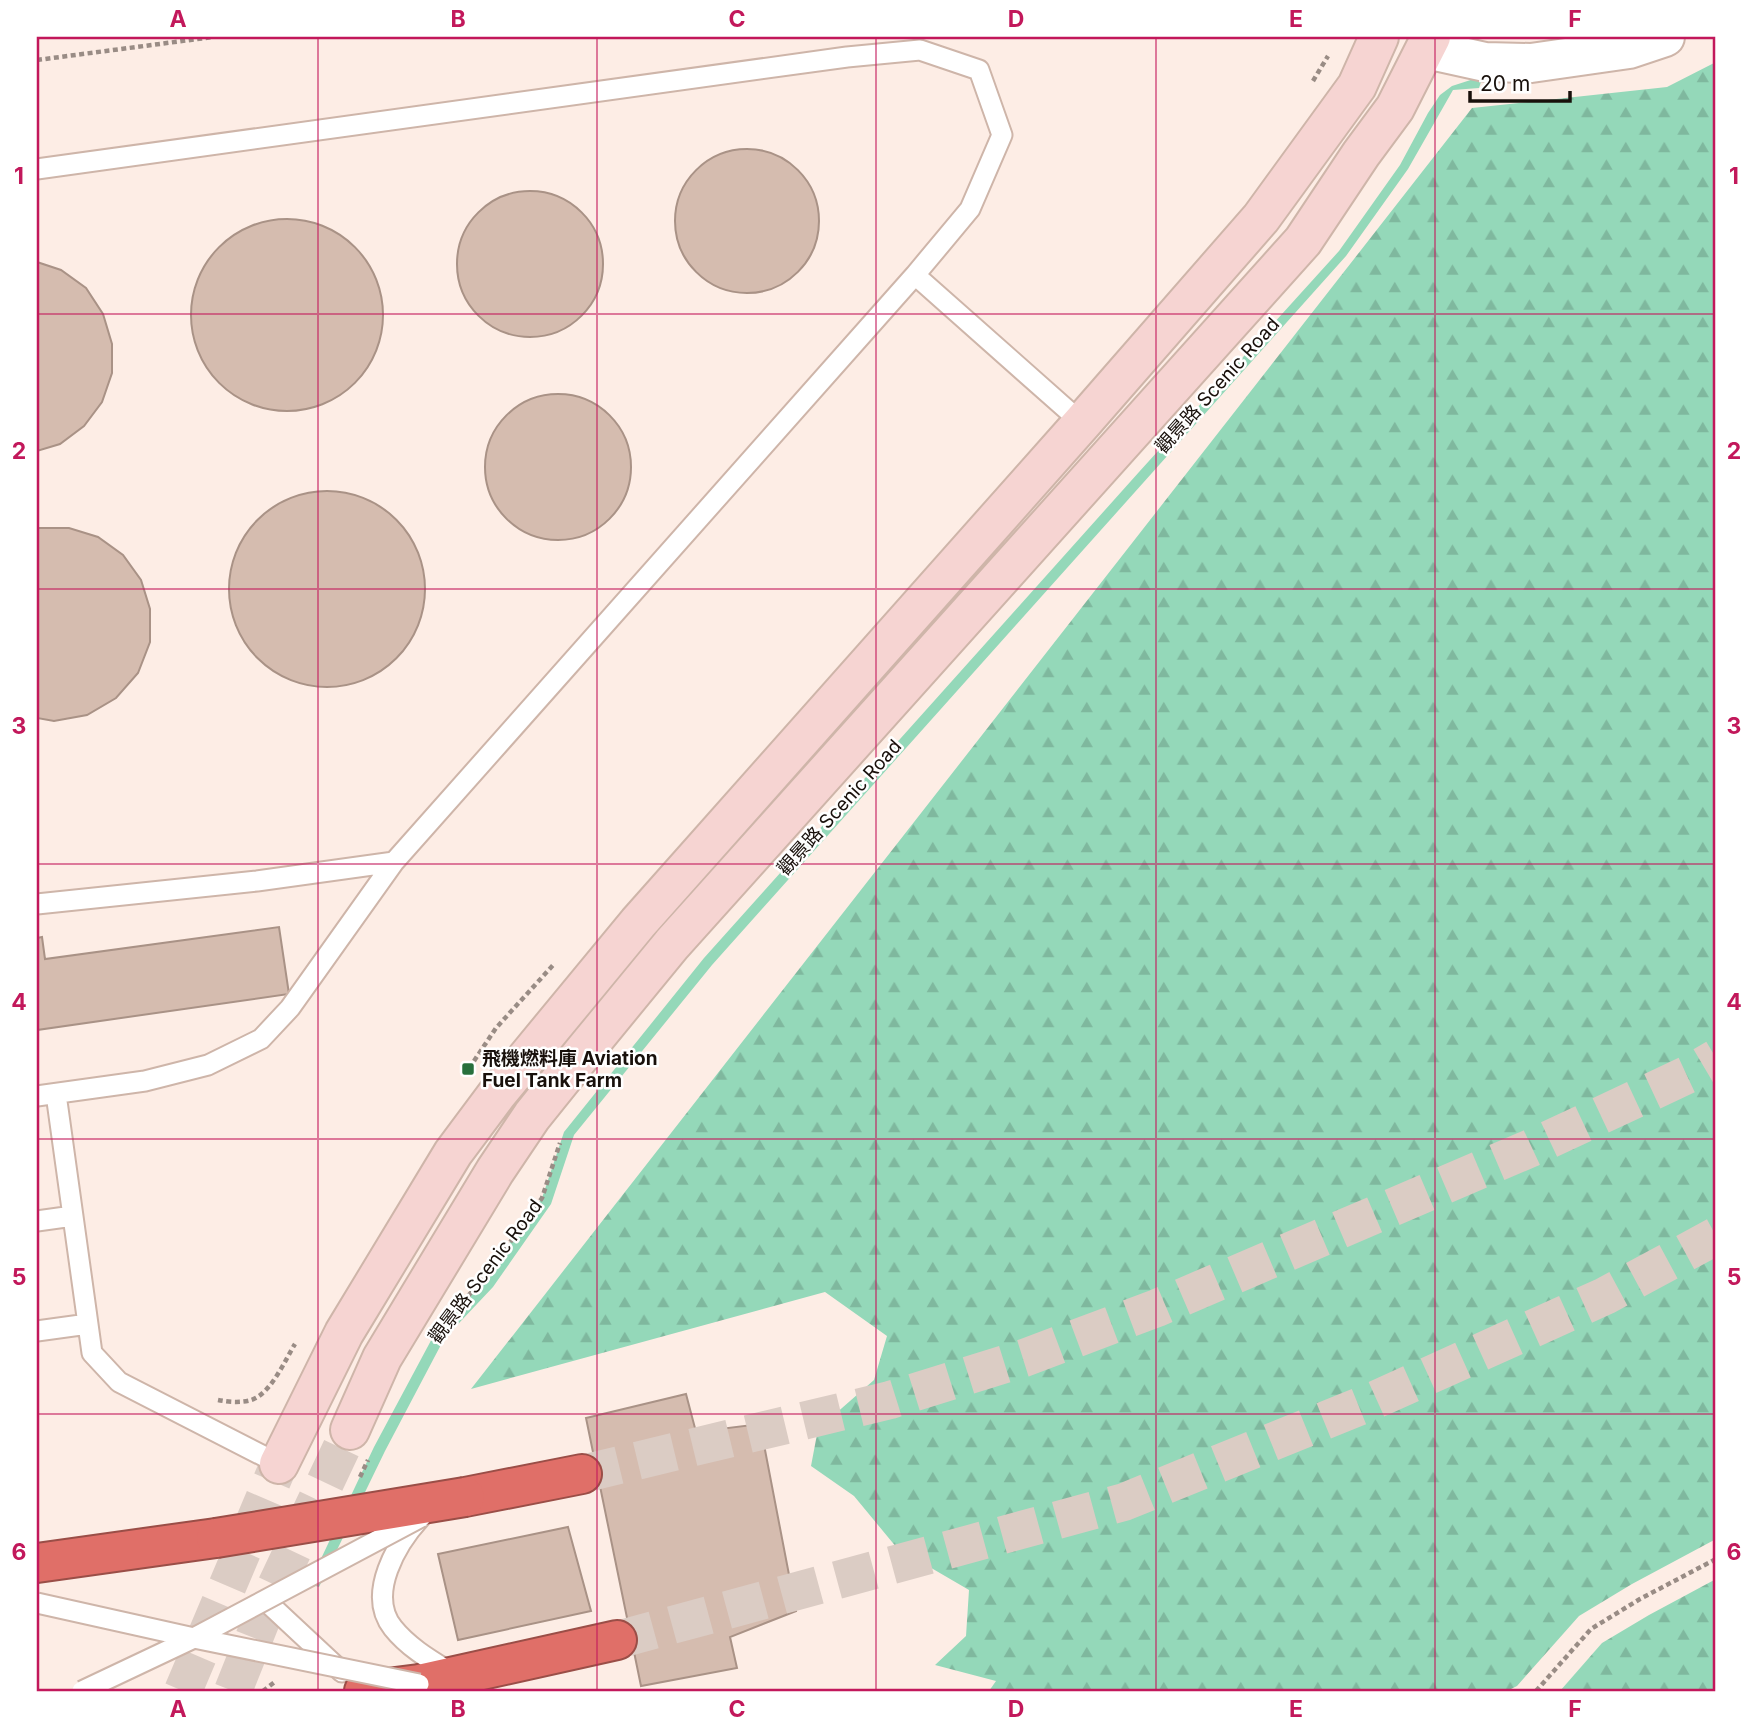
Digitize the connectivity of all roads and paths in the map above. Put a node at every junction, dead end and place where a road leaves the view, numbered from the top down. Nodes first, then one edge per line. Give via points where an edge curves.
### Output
1 (214, 37) edge
2 (1379, 37) edge
3 (1665, 37) edge
4 (1429, 43) edge
5 (37, 60) edge
6 (37, 169) edge
7 (915, 275) junction
8 (1082, 423) junction
9 (394, 862) junction
10 (37, 904) edge
11 (46, 1095) edge
12 (564, 1132) dead end
13 (73, 1216) junction
14 (37, 1221) edge
15 (452, 1314) dead end
16 (88, 1324) junction
17 (37, 1331) edge
18 (359, 1445) joint
19 (279, 1464) joint
20 (582, 1474) tunnel mouth
21 (356, 1484) dead end
22 (465, 1497) junction
23 (421, 1517) junction
24 (1716, 1559) edge
25 (37, 1563) edge
26 (37, 1603) edge
27 (268, 1603) dead end
28 (194, 1638) junction
29 (617, 1640) tunnel mouth
30 (457, 1676) junction
31 (419, 1684) junction
32 (82, 1691) edge
33 (364, 1691) edge
34 (1536, 1691) edge

1 - 5 path
2 - 8 main road via 1357,86 1261,218
3 - 4 street via 1629,49 1531,63 1485,62
4 - 18 main road, 觀景路 Scenic Road via 1395,108 1303,241 672,944 532,1116 382,1358
6 - 7 lane via 920,51 979,70 1002,135 970,209
7 - 8 lane
7 - 9 lane
8 - 19 main road via 638,923 496,1094 453,1153 376,1278
9 - 10 lane
9 - 11 lane via 290,1008 261,1039 208,1065 145,1081
11 - 13 lane
12 - 15 path, 觀景路 Scenic Road via 542,1198
13 - 14 lane
13 - 16 lane
16 - 17 lane
16 - 19 lane via 92,1353 120,1382
18 - 21 path
20 - 22 highway
22 - 23 lane, bridge
22 - 25 highway, bridge
23 - 28 lane, bridge
23 - 30 lane via 399,1544 388,1568 384,1610 391,1627 407,1643
24 - 34 path via 1591,1629
26 - 28 lane, bridge
27 - 33 lane
28 - 31 lane, bridge
28 - 32 lane, bridge
29 - 30 highway
30 - 31 highway
31 - 33 highway

